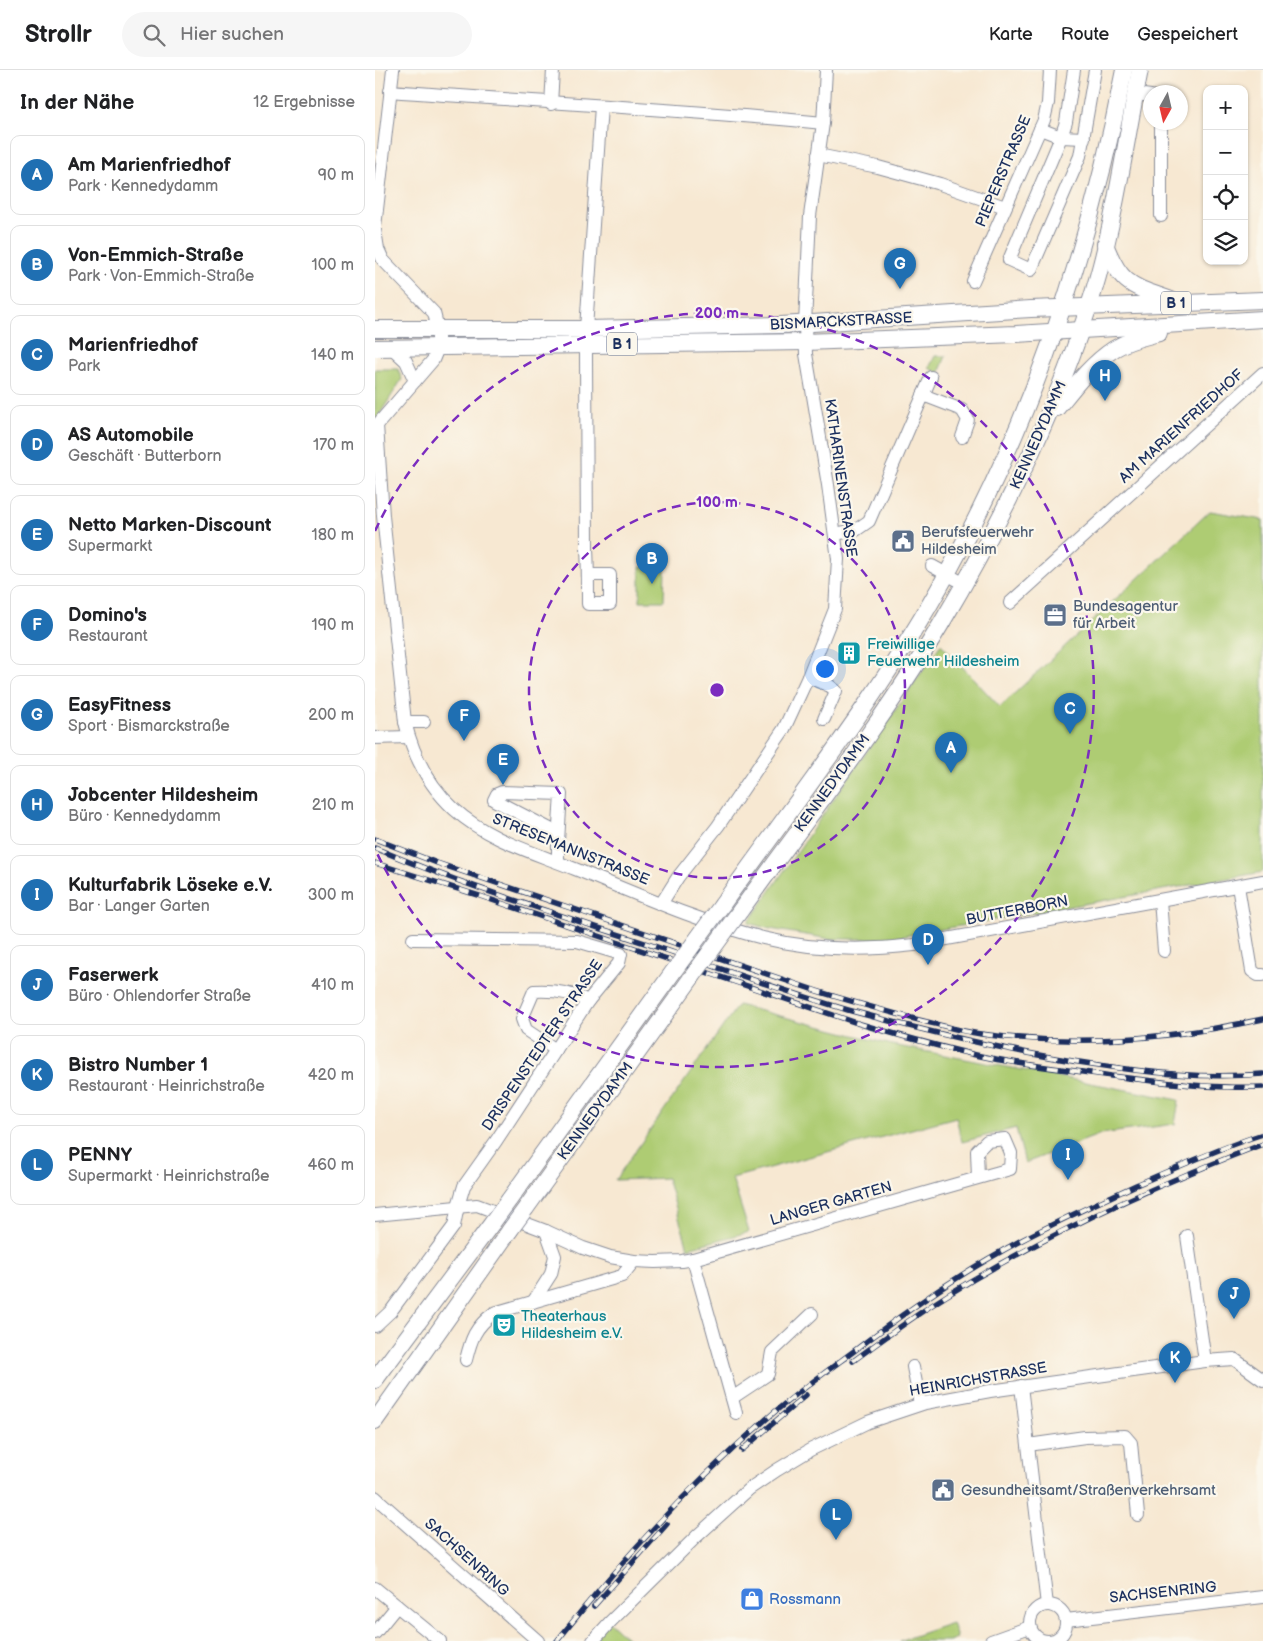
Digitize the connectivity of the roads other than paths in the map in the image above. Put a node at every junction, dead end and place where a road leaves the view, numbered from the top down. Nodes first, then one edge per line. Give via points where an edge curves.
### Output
1 (393, 70) edge
2 (553, 70) edge
3 (826, 70) edge
4 (1050, 70) edge
5 (1074, 70) edge
6 (1095, 70) edge
7 (1124, 70) edge
8 (1140, 70) edge
9 (391, 91) junction
10 (1143, 95) edge
11 (551, 104) junction
12 (601, 106) junction
13 (823, 123) junction
14 (1042, 124) junction
15 (1161, 130) edge
16 (1063, 132) junction
17 (1084, 138) junction
18 (818, 156) junction
19 (1005, 207) junction
20 (1161, 216) dead end
21 (375, 229) edge
22 (1105, 244) junction
23 (376, 249) edge
24 (973, 281) dead end
25 (1263, 300) edge
26 (1180, 303) junction
27 (1089, 307) junction
28 (1064, 308) junction
29 (1263, 319) edge
30 (805, 324) junction
31 (1191, 325) junction
32 (375, 329) edge
33 (438, 329) junction
34 (1080, 331) junction
35 (1055, 332) junction
36 (586, 336) junction
37 (805, 342) junction
38 (375, 348) edge
39 (391, 348) junction
40 (438, 348) junction
41 (1263, 373) edge
42 (931, 377) dead end
43 (415, 381) junction
44 (923, 395) junction
45 (376, 425) edge
46 (1044, 426) junction
47 (962, 437) dead end
48 (835, 534) junction
49 (932, 566) dead end
50 (947, 574) junction
51 (588, 575) dead end
52 (963, 583) junction
53 (1010, 603) dead end
54 (808, 678) junction
55 (824, 718) dead end
56 (405, 722) junction
57 (424, 722) dead end
58 (408, 737) junction
59 (375, 738) edge
60 (558, 841) junction
61 (558, 862) junction
62 (1263, 881) edge
63 (1237, 886) junction
64 (1160, 900) junction
65 (661, 904) junction
66 (413, 939) dead end
67 (1164, 950) dead end
68 (1263, 975) edge
69 (588, 1002) junction
70 (556, 1050) junction
71 (978, 1178) dead end
72 (457, 1206) junction
73 (375, 1215) edge
74 (546, 1230) junction
75 (1187, 1236) dead end
76 (693, 1259) junction
77 (634, 1261) junction
78 (533, 1302) junction
79 (812, 1314) dead end
80 (375, 1326) edge
81 (466, 1360) dead end
82 (1205, 1361) junction
83 (913, 1367) dead end
84 (375, 1380) edge
85 (1263, 1380) edge
86 (1021, 1386) junction
87 (732, 1398) junction
88 (920, 1404) junction
89 (736, 1413) dead end
90 (375, 1421) edge
91 (1028, 1445) junction
92 (375, 1497) edge
93 (1138, 1515) dead end
94 (375, 1588) edge
95 (1263, 1597) edge
96 (1047, 1605) junction
97 (397, 1606) junction
98 (1066, 1620) junction
99 (1030, 1626) junction
100 (375, 1633) edge
101 (440, 1641) edge
102 (538, 1641) edge
103 (593, 1641) edge
104 (991, 1641) edge
105 (1051, 1641) edge

1 - 9 street
2 - 11 street
3 - 13 street, KATHARINENSTRASSE
4 - 14 street, PIEPERSTRASSE via 1048,103
5 - 16 street
6 - 17 street
7 - 28 main road, KENNEDYDAMM via 1108,150
8 - 10 main road, KENNEDYDAMM
9 - 11 street
9 - 21 street
10 - 22 main road, KENNEDYDAMM
11 - 12 street
12 - 13 street
12 - 36 street
13 - 18 street, KATHARINENSTRASSE
14 - 16 street
14 - 19 street, PIEPERSTRASSE
15 - 20 street
16 - 17 street
16 - 17 street via 1009,260 1031,270 1080,156
18 - 19 street via 922,179
18 - 30 street, KATHARINENSTRASSE via 810,216
19 - 24 street, PIEPERSTRASSE
21 - 23 street
22 - 26 main road via 1112,263 1127,282
22 - 27 main road, KENNEDYDAMM
23 - 33 street via 392,271 434,313
25 - 26 main road, B 1
26 - 27 main road, B 1
27 - 28 main road, B 1
27 - 34 main road, KENNEDYDAMM
28 - 30 main road, BISMARCKSTRASSE / B 1
28 - 35 main road, KENNEDYDAMM
29 - 31 main road, B 1
30 - 36 main road, BISMARCKSTRASSE / B 1
30 - 37 street, KATHARINENSTRASSE
31 - 34 main road, B 1
31 - 46 main road via 1115,348 1073,387
32 - 33 main road, B 1
33 - 36 main road, BISMARCKSTRASSE / B 1
33 - 40 street
34 - 35 main road, B 1
34 - 46 main road, KENNEDYDAMM
35 - 37 main road, BISMARCKSTRASSE / B 1
35 - 50 main road, KENNEDYDAMM via 995,480
36 - 37 main road, BISMARCKSTRASSE / B 1
36 - 40 main road, BISMARCKSTRASSE / B 1
36 - 51 street
37 - 48 street, KATHARINENSTRASSE
38 - 39 main road, B 1
39 - 40 main road, B 1
39 - 43 street via 406,361
40 - 43 street via 433,360
41 - 53 street, AM MARIENFRIEDHOF
42 - 44 street
43 - 45 street
44 - 47 street via 962,410 968,420
44 - 48 street via 869,521 855,530
45 - 56 street, STRESEMANNSTRASSE
46 - 52 main road, KENNEDYDAMM
48 - 54 street, KATHARINENSTRASSE via 838,559 835,610
49 - 50 street
50 - 52 street
50 - 84 main road, KENNEDYDAMM, bridge via 879,685 509,1200
52 - 90 main road, KENNEDYDAMM, bridge via 941,624 878,718
54 - 55 street via 836,690
54 - 65 street, KATHARINENSTRASSE via 783,729
56 - 57 street
56 - 58 street, STRESEMANNSTRASSE
58 - 59 street
58 - 61 street, STRESEMANNSTRASSE via 430,781 454,810 484,832
60 - 60 street via 550,829 494,800 497,794 561,794
60 - 61 street
61 - 65 street, STRESEMANNSTRASSE
62 - 63 street, BUTTERBORN
63 - 64 street, BUTTERBORN
63 - 68 street via 1252,971
64 - 65 street, BUTTERBORN via 945,940 871,949 804,945 764,938
64 - 67 street
66 - 69 street, DRISPENSTEDTER STRASSE via 577,941 621,954 619,962
69 - 70 street, DRISPENSTEDTER STRASSE
69 - 70 street via 563,992 534,991 522,1019 526,1030
70 - 72 street, DRISPENSTEDTER STRASSE via 464,1186
71 - 76 street, LANGER GARTEN
72 - 73 street, LANGER GARTEN
72 - 74 street, LANGER GARTEN via 477,1205
72 - 80 street, DRISPENSTEDTER STRASSE via 455,1226 391,1312
74 - 77 street, LANGER GARTEN via 583,1248
74 - 78 street via 555,1256 551,1274
75 - 82 street
76 - 77 street, LANGER GARTEN
76 - 87 street
77 - 78 street via 621,1276
78 - 81 street via 494,1313 486,1319 471,1338
79 - 87 street via 772,1352 768,1374
82 - 85 street, HEINRICHSTRASSE via 1234,1359
82 - 86 street, HEINRICHSTRASSE
83 - 88 street
86 - 88 street, HEINRICHSTRASSE
86 - 91 street
87 - 89 street
88 - 103 street, HEINRICHSTRASSE via 882,1416 818,1446 749,1490 697,1536
91 - 93 street via 1085,1437 1125,1436 1131,1443
91 - 96 street
92 - 102 street, SACHSENRING
94 - 97 street
95 - 98 street, SACHSENRING
96 - 98 street via 1057,1607
96 - 99 street via 1033,1612
97 - 100 street
97 - 101 street
98 - 105 street via 1065,1631
99 - 104 street
99 - 105 street via 1035,1636

